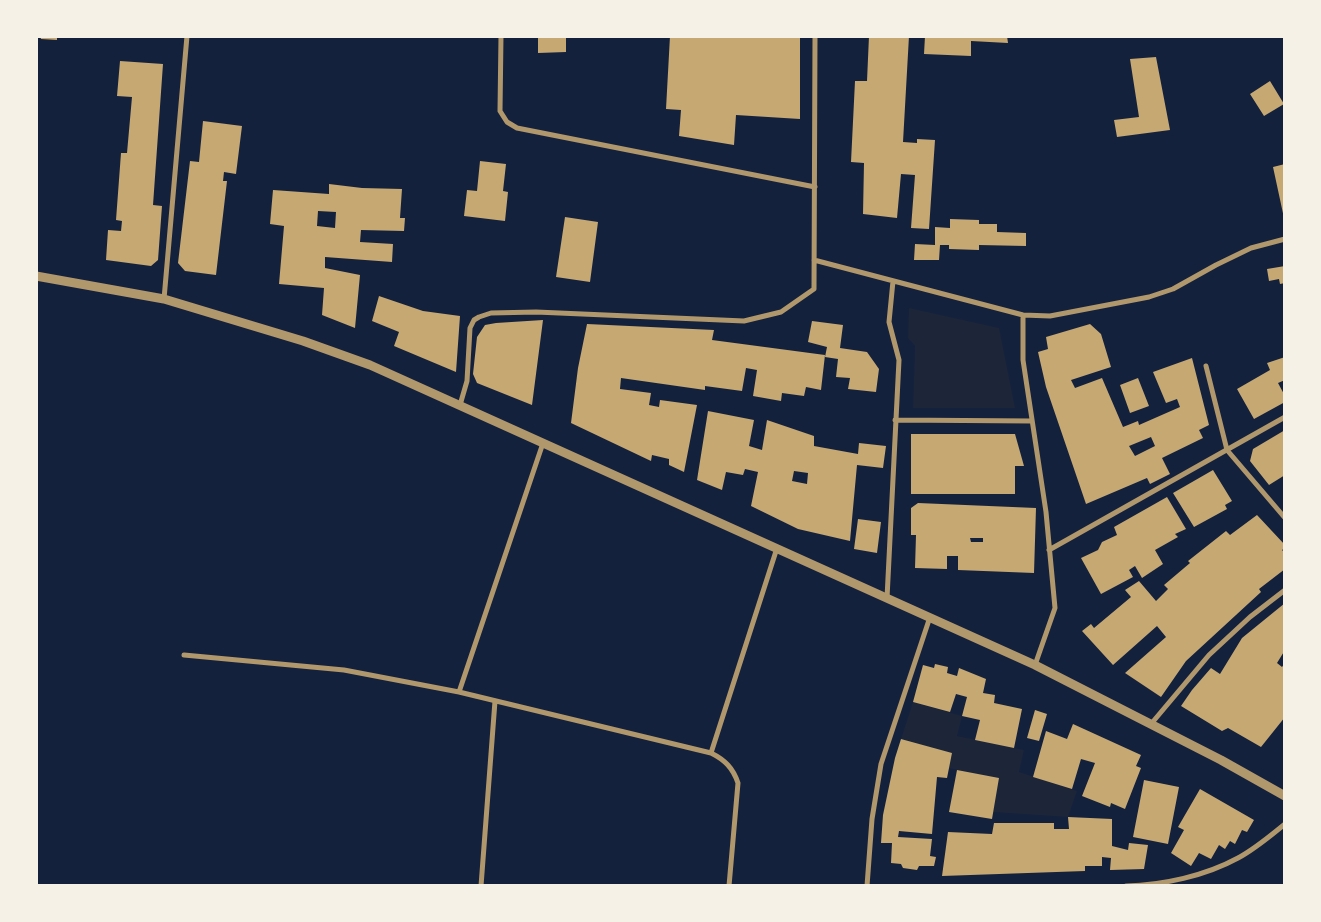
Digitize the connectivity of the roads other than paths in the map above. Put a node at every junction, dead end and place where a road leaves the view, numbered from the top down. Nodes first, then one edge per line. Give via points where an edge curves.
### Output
1 (187, 36) edge
2 (501, 36) edge
3 (815, 36) edge
4 (815, 187) junction
5 (1285, 239) edge
6 (814, 260) junction
7 (36, 276) edge
8 (893, 281) junction
9 (164, 299) junction
10 (1023, 315) junction
11 (1206, 366) dead end
12 (460, 405) junction
13 (1285, 417) edge
14 (895, 420) junction
15 (1032, 421) junction
16 (543, 443) junction
17 (1227, 450) junction
18 (1285, 518) edge
19 (777, 548) junction
20 (1049, 550) junction
21 (1285, 590) edge
22 (887, 598) junction
23 (930, 617) junction
24 (184, 655) dead end
25 (1035, 665) junction
26 (459, 692) junction
27 (495, 701) junction
28 (1152, 724) junction
29 (711, 753) junction
30 (1285, 796) edge
31 (1285, 824) edge
32 (1150, 885) edge
33 (481, 886) edge
34 (729, 886) edge
35 (867, 886) edge
36 (1126, 886) edge

1 - 9 street
2 - 4 street via 500,111 507,122 517,128
3 - 4 street
4 - 6 street
5 - 10 street via 1251,248 1174,290 1050,316
6 - 8 street
6 - 12 street via 814,289 781,312 744,321 536,312 479,316 470,328 467,381
7 - 9 street
8 - 10 street
8 - 14 street via 888,322 899,360
9 - 12 street via 303,341
10 - 15 street via 1023,360
11 - 17 street
12 - 16 street
13 - 17 street
14 - 15 street
14 - 22 street
15 - 20 street
16 - 19 street
16 - 26 street
17 - 18 street
17 - 20 street
19 - 22 street
19 - 29 street
20 - 25 street via 1055,608
21 - 28 street via 1209,655
22 - 23 street
23 - 25 street
23 - 35 street via 881,764 872,819
24 - 26 street via 344,670
25 - 28 street
26 - 27 street
27 - 29 street
27 - 33 street
28 - 30 street
29 - 34 street via 727,763 738,783
31 - 32 street via 1238,858 1212,869
32 - 36 street

